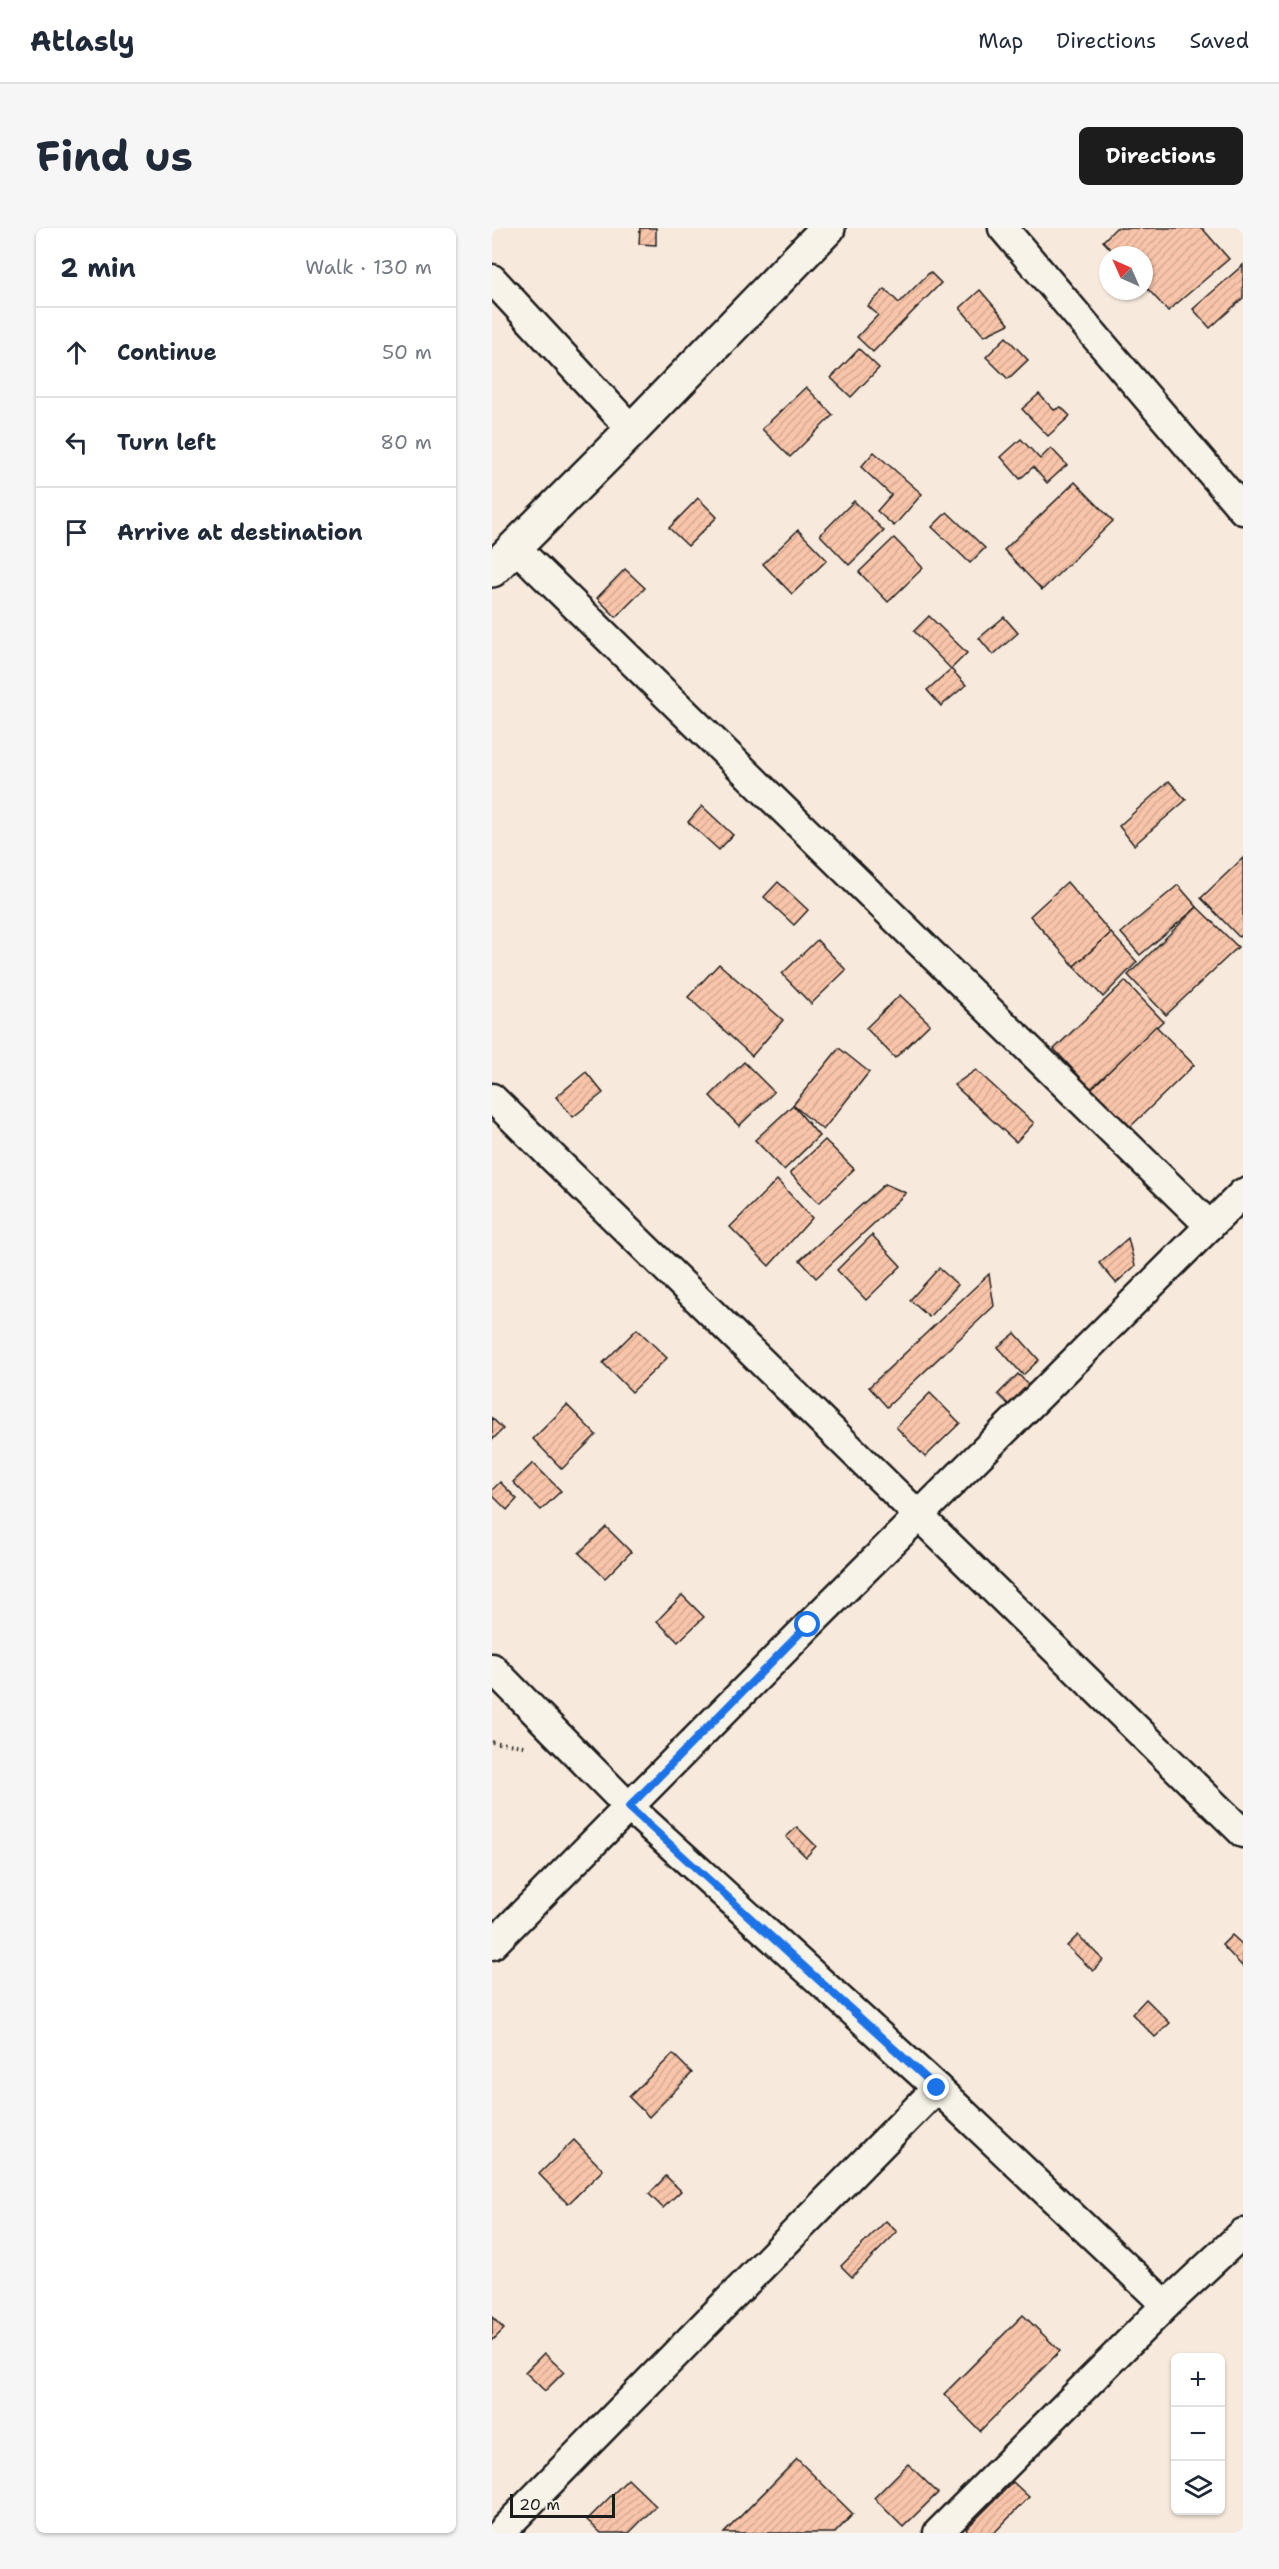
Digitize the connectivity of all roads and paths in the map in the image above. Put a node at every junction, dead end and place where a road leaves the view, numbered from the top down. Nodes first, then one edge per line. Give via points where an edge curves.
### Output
1 (828, 228) edge
2 (1003, 228) edge
3 (492, 279) edge
4 (632, 430) junction
5 (1243, 510) edge
6 (515, 547) junction
7 (492, 570) edge
8 (492, 1098) edge
9 (1243, 1193) edge
10 (1210, 1226) junction
11 (918, 1516) junction
12 (492, 1668) edge
13 (629, 1807) junction
14 (1243, 1833) edge
15 (492, 1945) edge
16 (937, 2088) junction
17 (1243, 2233) edge
18 (1166, 2305) junction
19 (500, 2533) edge
20 (938, 2533) edge

1 - 4 street
2 - 5 street
3 - 4 street
4 - 6 street
6 - 7 street
6 - 10 street
8 - 11 street
9 - 10 street
10 - 11 street
11 - 13 street
11 - 14 street
12 - 13 street
13 - 15 street
13 - 16 street
16 - 18 street
16 - 19 street
17 - 18 street
18 - 20 street

